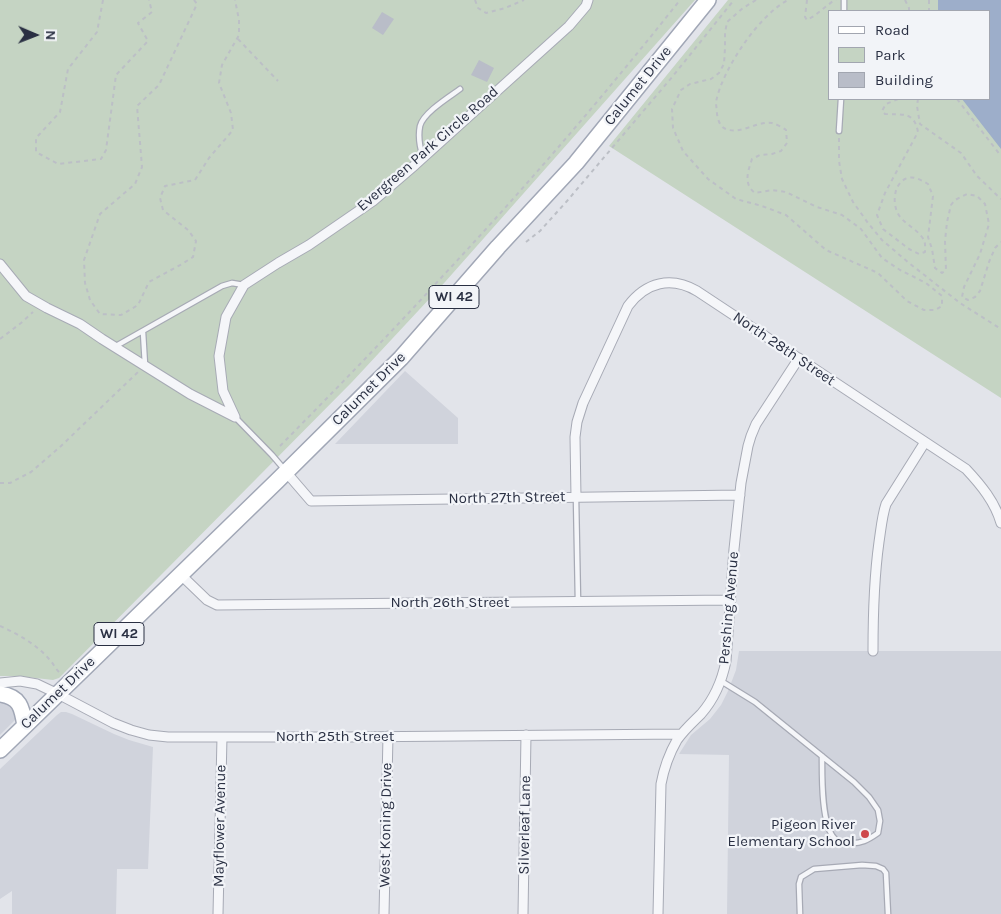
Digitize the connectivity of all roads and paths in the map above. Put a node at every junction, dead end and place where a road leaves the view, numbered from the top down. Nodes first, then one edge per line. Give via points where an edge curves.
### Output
1 (103, 0) edge
2 (149, 0) edge
3 (194, 0) edge
4 (235, 0) edge
5 (475, 0) edge
6 (524, 0) edge
7 (588, 0) edge
8 (680, 0) edge
9 (708, 0) edge
10 (734, 0) edge
11 (756, 0) edge
12 (788, 0) edge
13 (807, 0) edge
14 (838, 0) edge
15 (238, 38) junction
16 (278, 81) dead end
17 (460, 89) dead end
18 (841, 100) edge
19 (896, 100) edge
20 (918, 100) edge
21 (958, 100) edge
22 (840, 131) joint
23 (1001, 156) edge
24 (423, 157) junction
25 (1001, 199) edge
26 (526, 242) dead end
27 (1001, 242) edge
28 (0, 264) edge
29 (244, 285) junction
30 (40, 304) junction
31 (1001, 329) edge
32 (143, 332) junction
33 (0, 339) edge
34 (115, 347) junction
35 (799, 358) junction
36 (145, 366) junction
37 (235, 417) junction
38 (284, 442) junction
39 (925, 442) junction
40 (287, 445) dead end
41 (280, 446) dead end
42 (286, 472) junction
43 (0, 483) edge
44 (740, 495) junction
45 (576, 497) junction
46 (1001, 523) edge
47 (181, 575) junction
48 (731, 600) junction
49 (578, 602) junction
50 (0, 626) edge
51 (873, 651) dead end
52 (59, 672) dead end
53 (721, 681) junction
54 (0, 683) edge
55 (0, 694) edge
56 (58, 694) junction
57 (25, 726) junction
58 (681, 734) junction
59 (526, 735) junction
60 (388, 736) junction
61 (222, 737) junction
62 (0, 750) edge
63 (822, 756) junction
64 (218, 914) edge
65 (384, 914) edge
66 (523, 914) edge
67 (658, 914) edge
68 (800, 914) edge
69 (888, 914) edge

1 - 2 path via 97,32 68,68 60,112 36,138 36,152 58,164 101,159 106,150 116,75 148,41 138,23 152,12
3 - 15 path via 197,4 159,85 138,106 142,167 135,184 100,214 84,260 84,283 100,314 121,315 138,305 149,282 193,257 196,241 188,230 163,210 160,198 165,186 195,180 233,130 232,113 219,83 222,65
4 - 15 path
5 - 6 path via 478,8 486,13
7 - 24 street, Evergreen Park Circle Road via 569,26
8 - 38 path via 510,202
9 - 42 main road, Calumet Drive / WI 42 via 576,163 401,358
10 - 26 path via 567,201
11 - 12 path via 727,22 724,64 718,73 711,79 690,84 681,90 672,109 673,128 682,151 708,179 736,199 786,215 826,250 878,273 907,301 924,310 935,310 942,306 942,296 882,258 861,229 842,215 786,192 756,193 752,190 747,182 752,159 781,151 787,143 786,130 773,123 738,130 726,129 718,122 716,104 737,54 762,22
13 - 14 path via 806,20
15 - 16 path
17 - 24 lane via 426,115 420,125
18 - 22 lane
19 - 27 path via 886,104 882,111 909,116 916,122 918,132 877,215 883,229 909,249 919,254 925,252 926,244 922,237 900,218 894,195 906,178 916,178 928,184 933,196 928,237 935,268 942,273 946,270 945,241 951,206 967,194 977,196 985,204 989,224 980,254 964,287 962,297 968,300 980,291 995,248
20 - 25 path via 920,124 961,153 977,176
21 - 23 path
22 - 31 path via 842,180 868,223 909,263 960,303
24 - 29 street, Evergreen Park Circle Road via 373,201
28 - 30 street, Evergreen Park Circle Road via 26,296
29 - 32 lane via 222,286
29 - 37 street, Evergreen Park Circle Road via 226,317 219,356 223,391
30 - 33 path
30 - 34 street, Evergreen Park Circle Road via 80,324
32 - 34 lane
32 - 36 lane
34 - 36 street, Evergreen Park Circle Road
35 - 39 street, North 28th Street
35 - 44 street, Pershing Avenue via 756,424
35 - 45 street, North 28th Street via 690,287 670,282 648,288 628,306 583,403 576,438
36 - 37 street, Evergreen Park Circle Road
36 - 43 path via 32,472 10,483
37 - 42 lane, Evergreen Park Circle Road
38 - 40 path
38 - 41 path
39 - 46 street, North 28th Street via 977,480 996,508
39 - 51 street via 883,514 874,600
42 - 45 street, North 27th Street via 311,500
42 - 47 main road, Calumet Drive / WI 42
44 - 45 street, North 27th Street
44 - 48 street, Pershing Avenue
45 - 49 lane
47 - 49 street, North 26th Street via 207,600 217,605
47 - 56 main road, Calumet Drive / WI 42
48 - 49 street, North 26th Street
48 - 53 street, Pershing Avenue via 726,661
50 - 52 path via 31,643
53 - 58 street, Pershing Avenue via 710,703
53 - 63 lane via 755,702
54 - 56 street, North 25th Street via 30,683
55 - 57 main road via 18,702
56 - 57 main road, Calumet Drive / WI 42
56 - 61 street, North 25th Street via 113,723 149,735
57 - 62 main road, Calumet Drive / WI 42
58 - 59 street, North 25th Street
58 - 67 street, Pershing Avenue via 664,769 661,784
59 - 60 street, North 25th Street
59 - 66 street, Silverleaf Lane
60 - 61 street, North 25th Street
60 - 65 street, West Koning Drive
61 - 64 street, Mayflower Avenue
63 - 63 lane via 827,825 840,842 864,842 878,833 878,810 854,782
68 - 69 lane via 801,876 814,869 862,865 876,866 886,872

